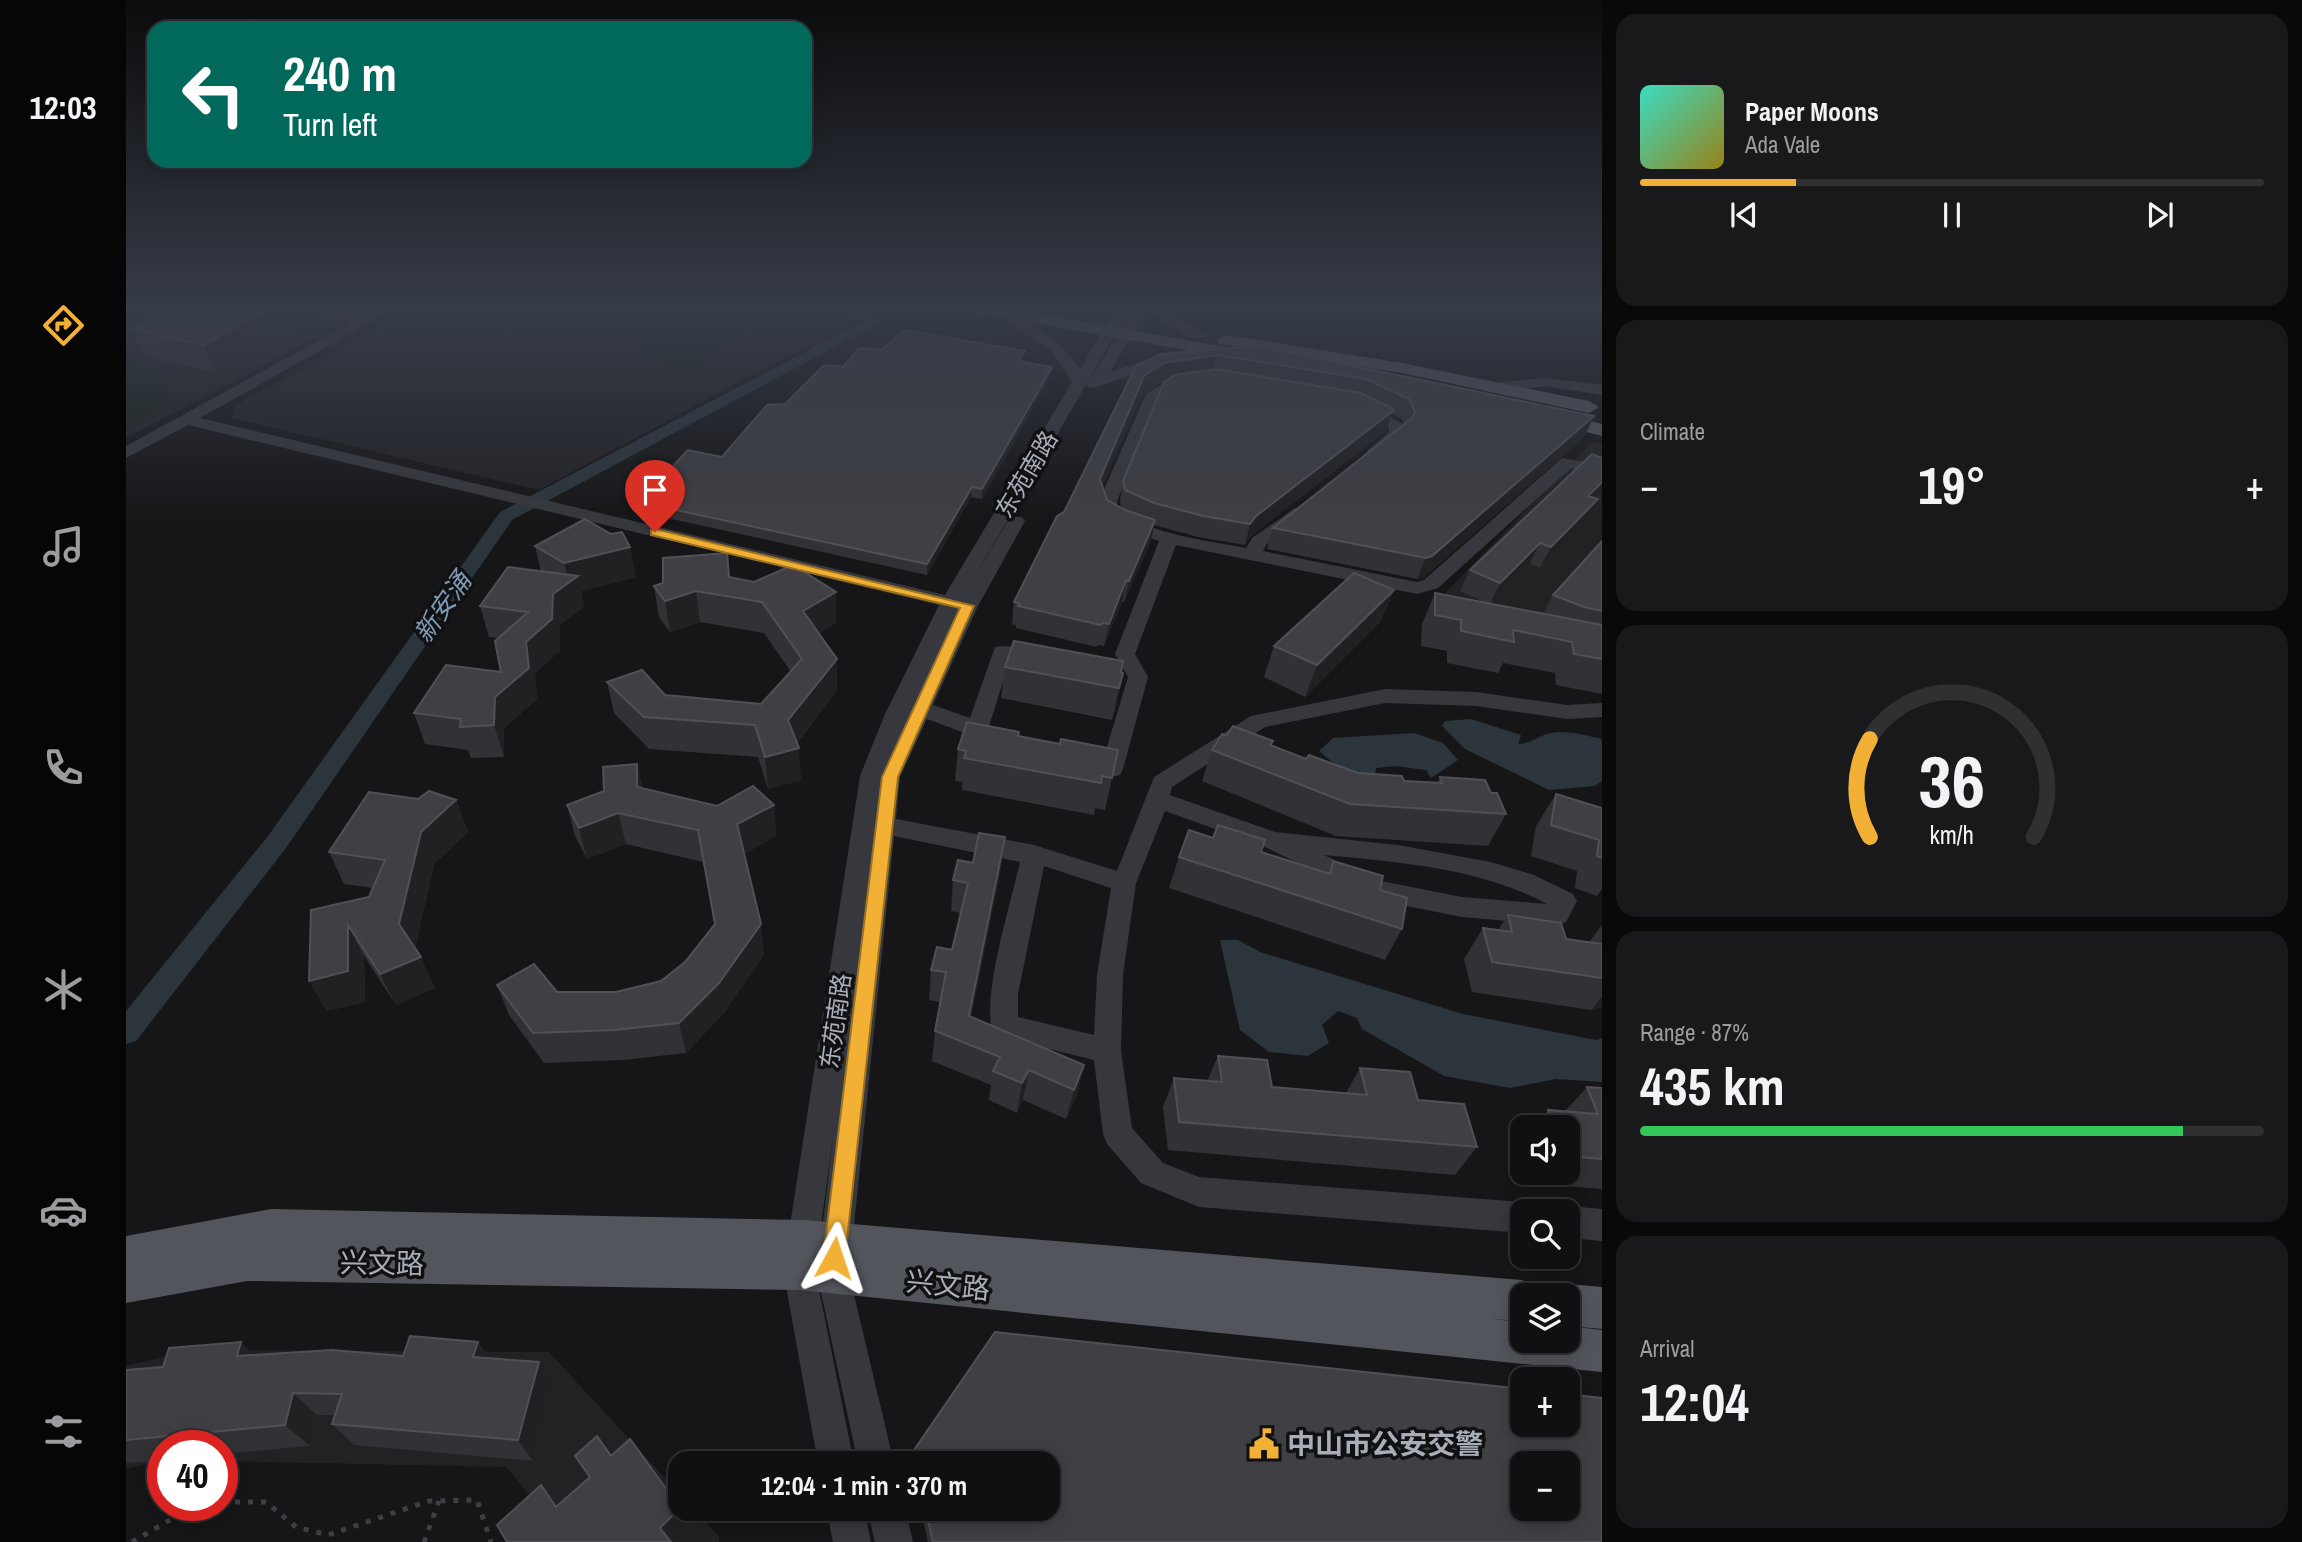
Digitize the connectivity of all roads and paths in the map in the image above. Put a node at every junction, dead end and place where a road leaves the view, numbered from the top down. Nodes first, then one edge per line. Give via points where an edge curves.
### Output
1 (265, 377) edge
2 (1082, 377) edge
3 (1092, 377) edge
4 (1106, 377) edge
5 (1357, 377) edge
6 (1443, 377) edge
7 (1212, 381) edge
8 (1087, 384) junction
9 (1502, 387) junction
10 (1602, 390) edge
11 (1346, 404) edge
12 (1602, 410) edge
13 (187, 420) junction
14 (1602, 430) edge
15 (126, 453) edge
16 (1365, 458) edge
17 (1602, 470) edge
18 (1311, 500) edge
19 (1169, 538) junction
20 (1253, 554) junction
21 (959, 604) junction
22 (1056, 662) edge
23 (1111, 672) edge
24 (1138, 677) junction
25 (921, 709) junction
26 (1602, 710) edge
27 (977, 729) junction
28 (999, 748) edge
29 (1086, 764) edge
30 (1157, 799) junction
31 (884, 825) junction
32 (1274, 841) junction
33 (1034, 854) junction
34 (1124, 883) junction
35 (1107, 1051) junction
36 (1510, 1217) edge
37 (1580, 1223) edge
38 (1602, 1225) edge
39 (126, 1256) edge
40 (818, 1256) junction
41 (126, 1283) edge
42 (1510, 1300) edge
43 (1580, 1306) edge
44 (1602, 1308) edge
45 (1602, 1351) edge
46 (835, 1451) edge
47 (873, 1451) edge
48 (439, 1501) junction
49 (238, 1502) edge
50 (168, 1521) edge
51 (848, 1521) edge
52 (889, 1521) edge
53 (132, 1542) edge
54 (424, 1542) edge
55 (491, 1542) edge
56 (852, 1542) edge
57 (894, 1542) edge

1 - 13 street
2 - 8 street
3 - 8 street, 东苑南路
4 - 8 street
5 - 14 main road via 1477,399
6 - 9 main road
7 - 19 street via 1166,388 1151,397 1108,501 1111,515
8 - 21 street, 东苑南路
9 - 10 street via 1545,382
9 - 12 main road
11 - 16 street via 1376,412 1395,424 1397,433
13 - 15 street
13 - 21 street
17 - 20 street via 1567,462 1431,584 1417,588
18 - 20 street via 1258,542
19 - 20 street
19 - 24 street via 1125,654
21 - 25 street, 东苑南路
21 - 40 street, 东苑南路 via 891,723 871,776
22 - 27 street via 1002,652
23 - 24 street
24 - 29 street via 1111,769
25 - 27 street
25 - 31 street, 东苑南路 via 890,777
26 - 30 street via 1567,712 1476,699 1385,695 1311,709 1259,721 1162,783
27 - 28 street via 974,743
30 - 32 street
30 - 34 street
31 - 33 street
31 - 40 street, 东苑南路
32 - 32 street via 1371,889 1462,907 1557,915 1564,901 1521,880 1445,864
33 - 34 street
33 - 35 street via 1004,994 1003,1026
34 - 35 street via 1110,975
35 - 36 street via 1118,1134 1153,1173 1164,1178 1199,1192
37 - 38 street
39 - 40 main road, 兴文路 via 271,1228
40 - 41 main road, 兴文路 via 247,1261
40 - 42 main road, 兴文路
40 - 45 main road, 兴文路
40 - 46 street, 东苑南路
40 - 47 street, 东苑南路
43 - 44 main road
48 - 49 path via 328,1535 296,1527 266,1502
48 - 54 path
48 - 55 path via 477,1500
50 - 53 path
51 - 56 street
52 - 57 street

